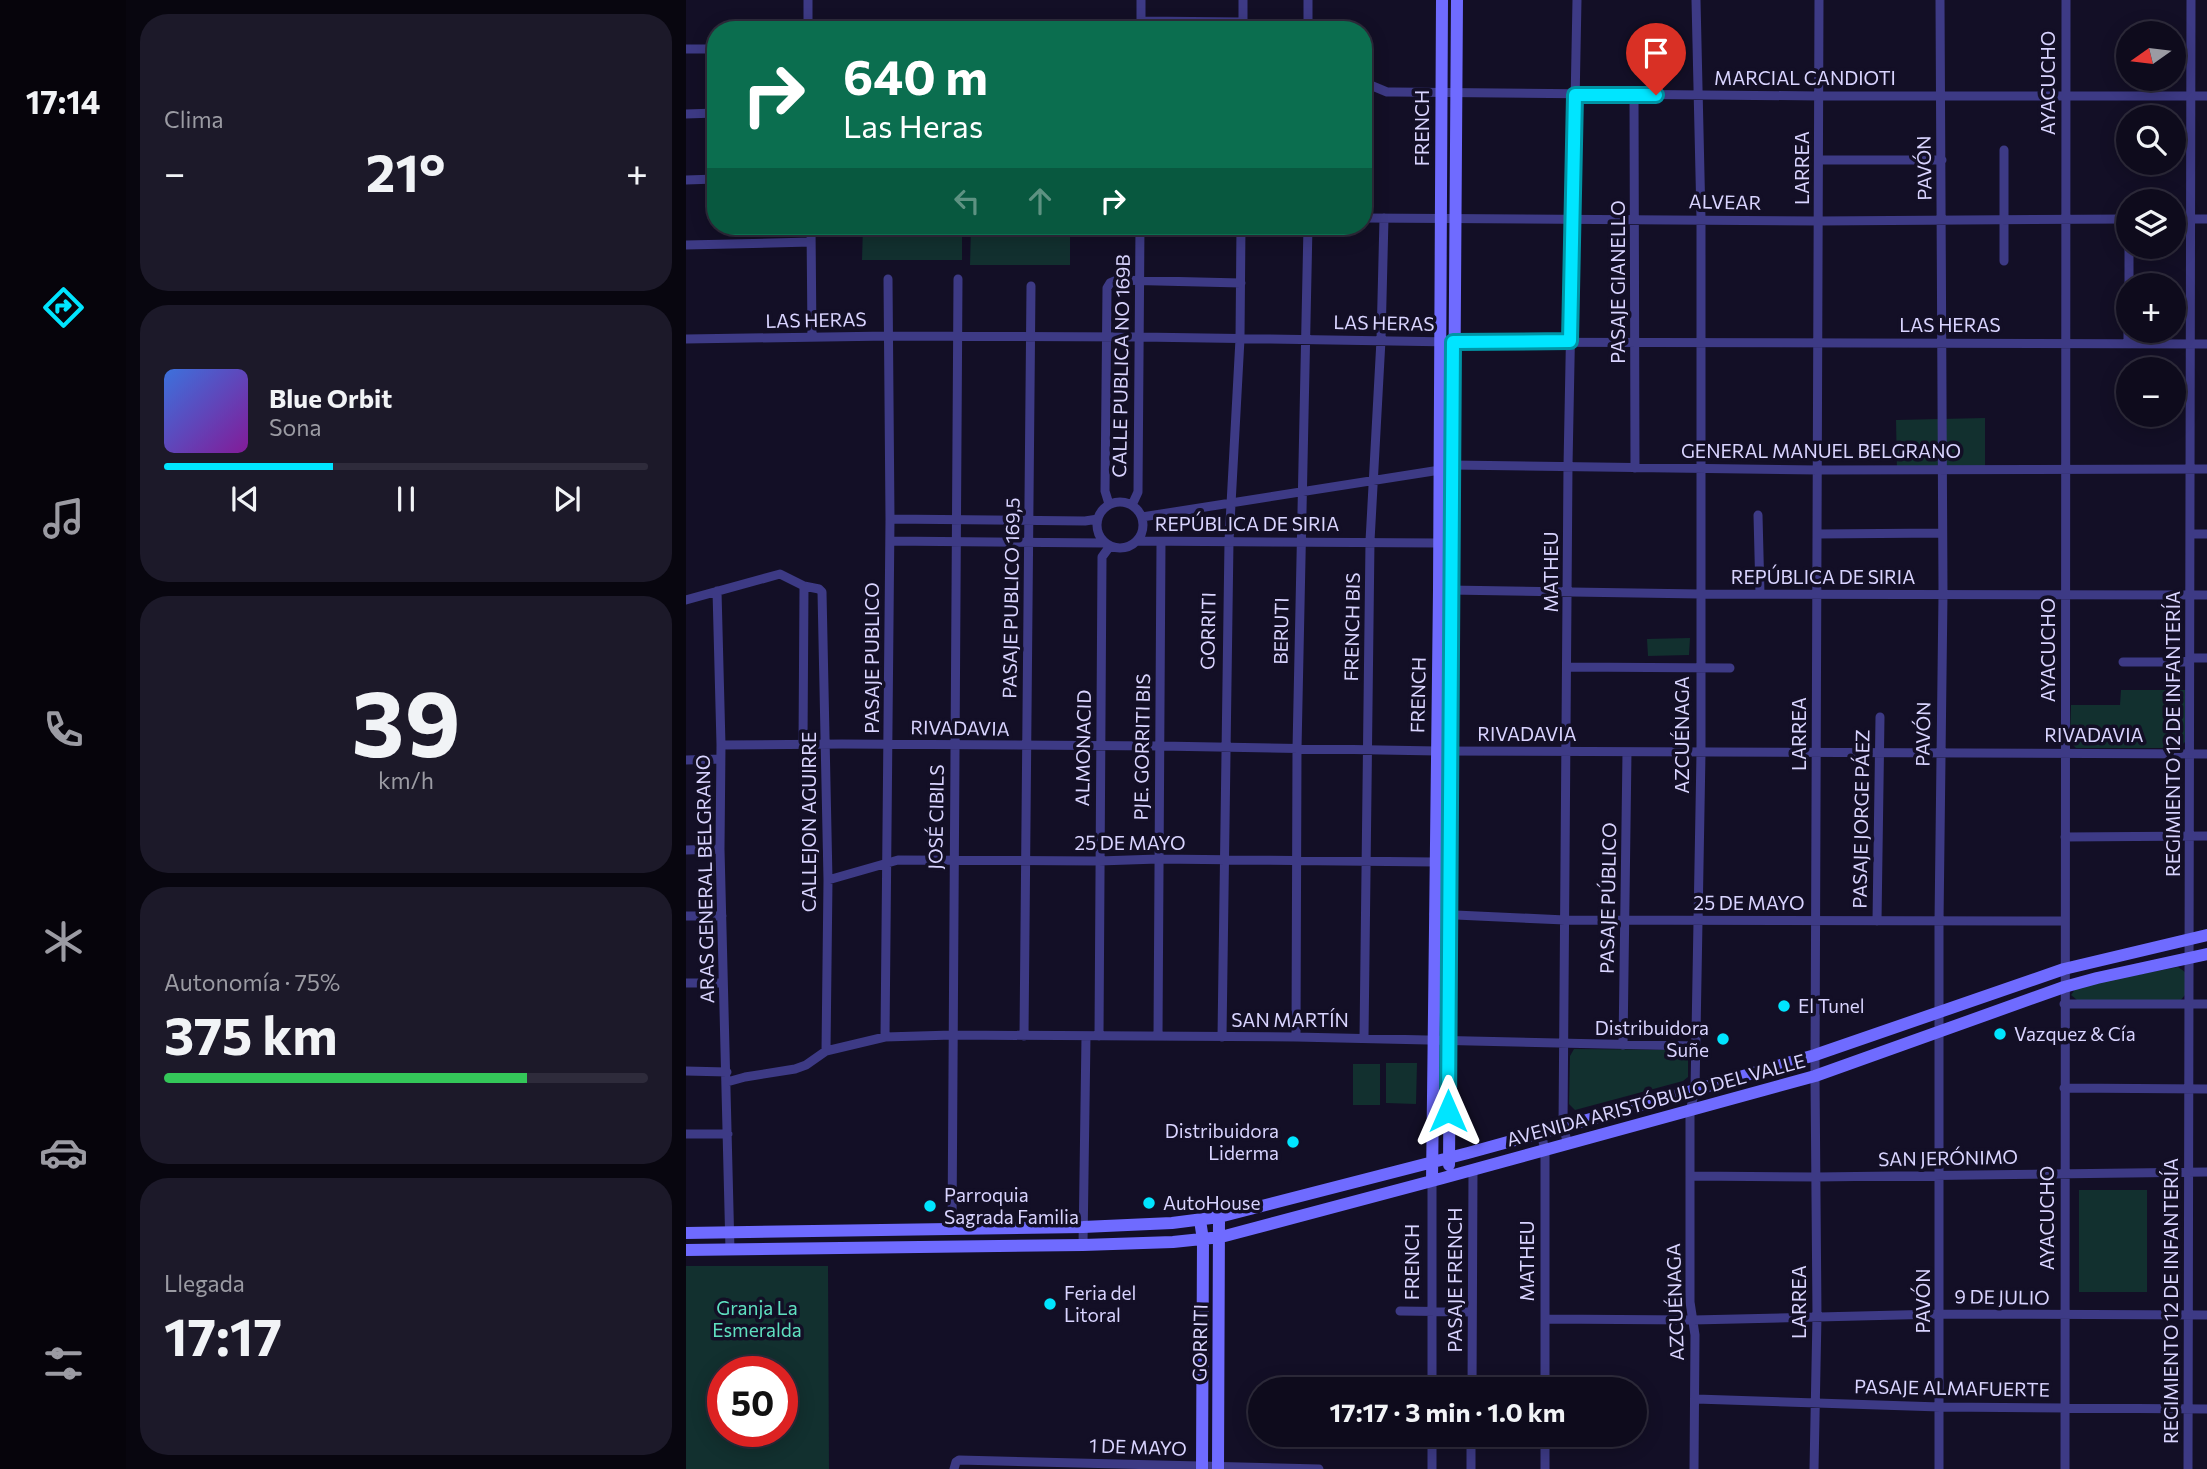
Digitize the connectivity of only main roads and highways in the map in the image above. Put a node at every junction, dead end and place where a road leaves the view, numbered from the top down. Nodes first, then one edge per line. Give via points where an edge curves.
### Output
1 (1442, 0) edge
2 (1457, 0) edge
3 (1448, 217) junction
4 (1446, 467) junction
5 (1445, 590) junction
6 (1444, 751) junction
7 (2207, 935) edge
8 (2207, 954) edge
9 (1447, 1158) junction
10 (1431, 1162) junction
11 (1451, 1176) junction
12 (1432, 1181) junction
13 (1219, 1217) junction
14 (1200, 1220) junction
15 (686, 1233) edge
16 (1221, 1237) junction
17 (1203, 1240) junction
18 (686, 1250) edge
19 (1202, 1468) edge
20 (1218, 1468) edge

1 - 3 main road, FRENCH
2 - 3 main road, FRENCH
3 - 4 main road, FRENCH
4 - 5 main road, FRENCH
4 - 5 main road, FRENCH via 1439,542
5 - 6 main road, FRENCH
6 - 9 main road, FRENCH via 1449,915
6 - 10 main road, FRENCH via 1435,862
7 - 9 main road, AVENIDA ARISTÓBULO DEL VALLE via 2064,969 1815,1055
8 - 11 main road, AVENIDA ARISTÓBULO DEL VALLE via 2064,987 1815,1076
9 - 10 main road, AVENIDA ARISTÓBULO DEL VALLE
9 - 11 main road, FRENCH
10 - 12 main road, FRENCH
10 - 13 main road, AVENIDA ARISTÓBULO DEL VALLE
11 - 12 main road, AVENIDA ARISTÓBULO DEL VALLE
12 - 16 main road, AVENIDA ARISTÓBULO DEL VALLE
13 - 14 main road, AVENIDA ARISTÓBULO DEL VALLE
13 - 16 main road, GORRITI
14 - 15 main road, AVENIDA ARISTÓBULO DEL VALLE via 1083,1227
14 - 17 main road, GORRITI
16 - 17 main road, AVENIDA ARISTÓBULO DEL VALLE
16 - 20 main road, GORRITI
17 - 18 main road, AVENIDA ARISTÓBULO DEL VALLE
17 - 19 main road, GORRITI

